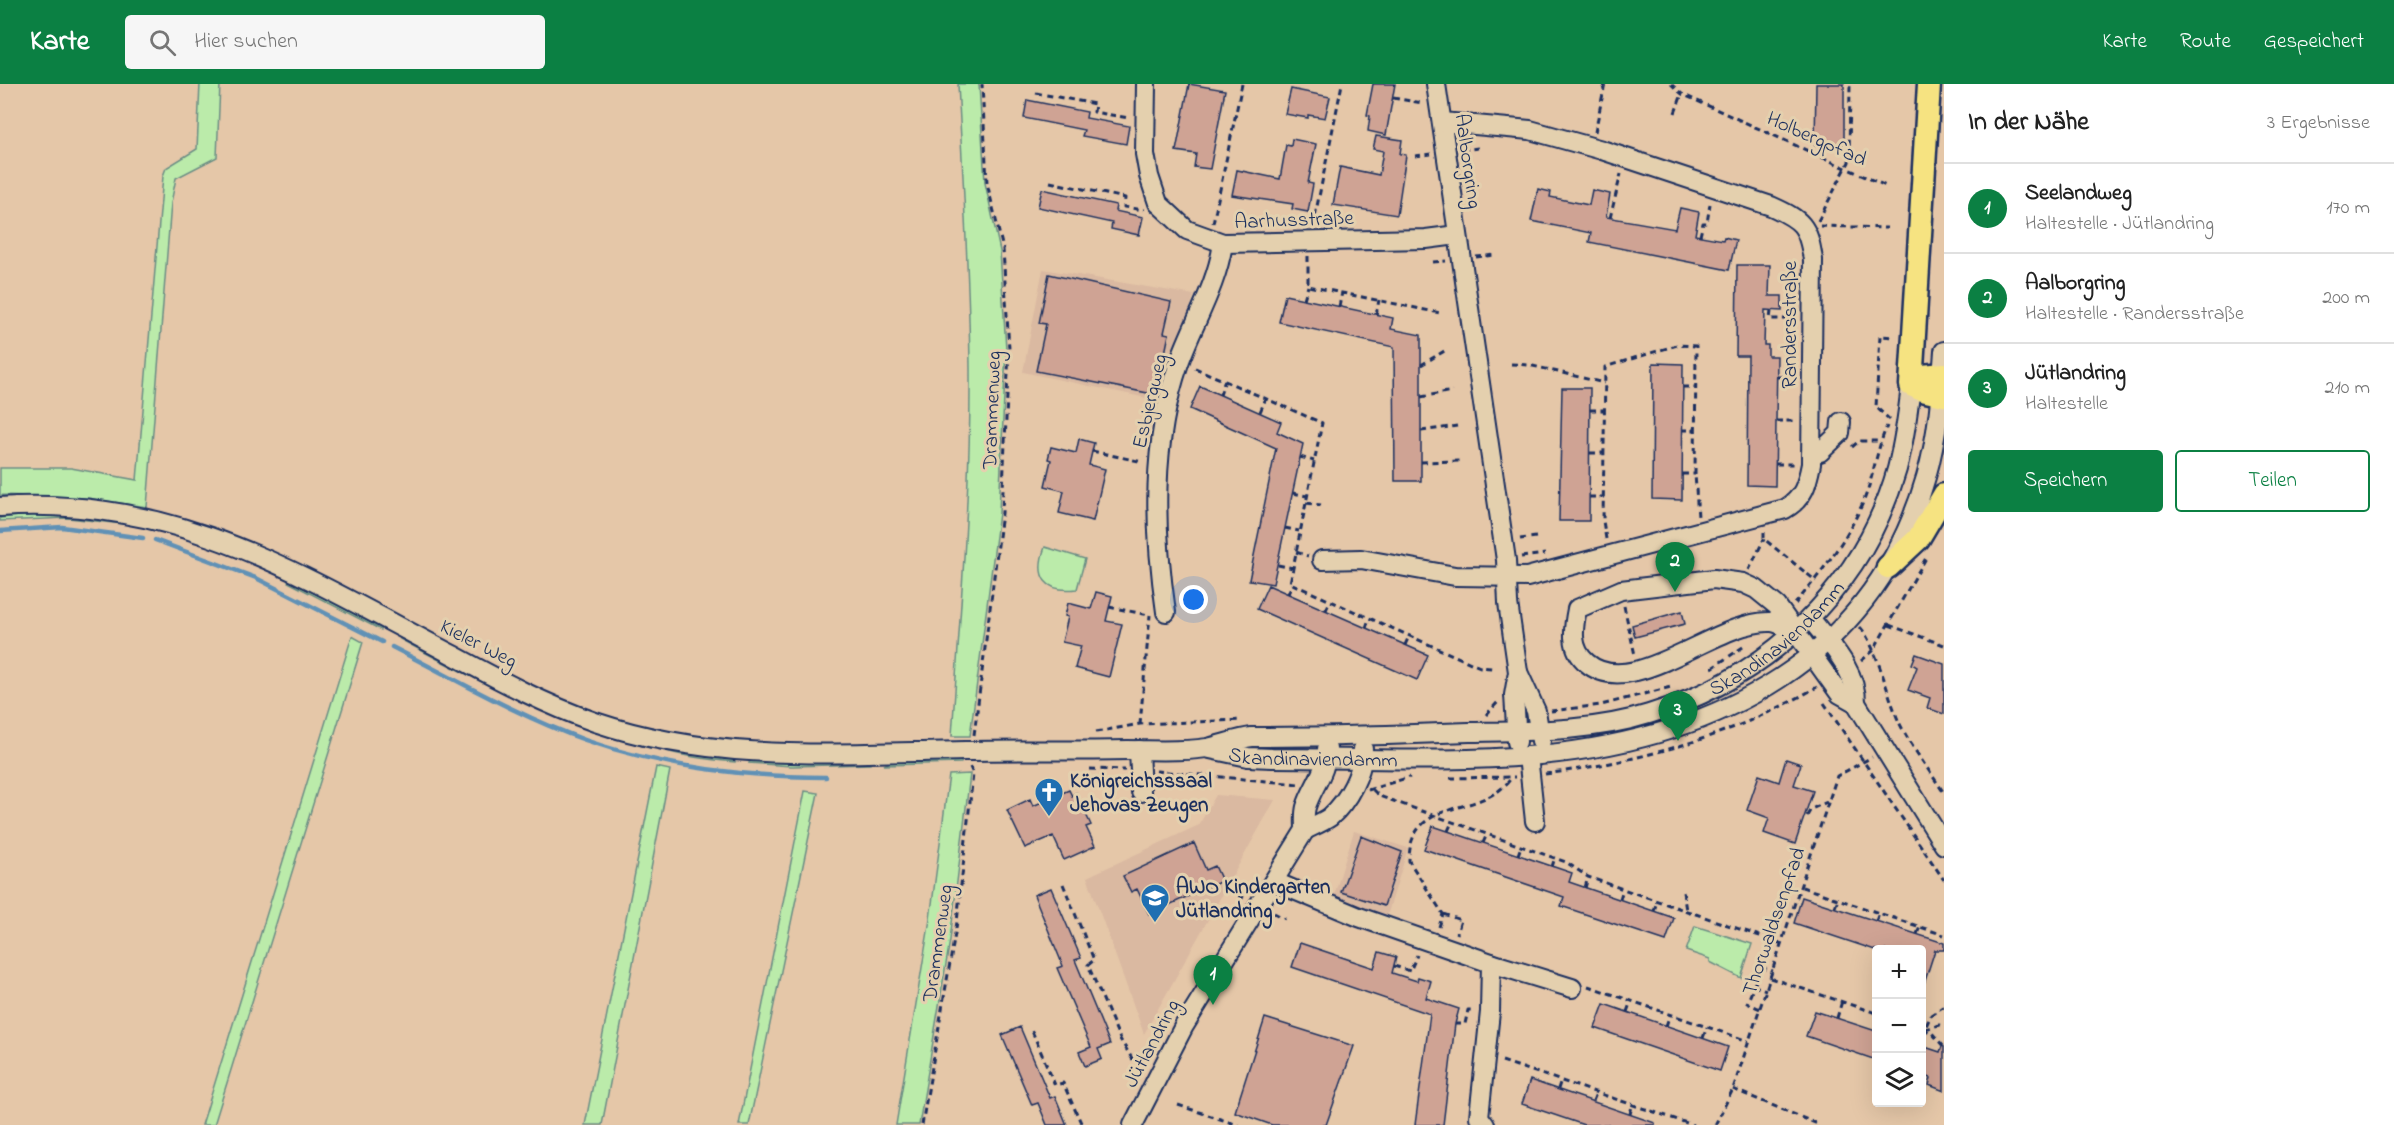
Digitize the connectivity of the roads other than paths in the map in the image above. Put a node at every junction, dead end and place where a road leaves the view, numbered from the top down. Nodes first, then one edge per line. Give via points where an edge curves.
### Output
1 (1146, 84) edge
2 (1436, 84) edge
3 (1929, 84) edge
4 (1442, 122) junction
5 (1457, 235) junction
6 (1216, 241) junction
7 (1944, 351) edge
8 (1912, 382) junction
9 (1943, 384) edge
10 (1841, 422) dead end
11 (1811, 454) junction
12 (1944, 495) edge
13 (0, 507) edge
14 (1322, 560) dead end
15 (1888, 567) junction
16 (1506, 578) junction
17 (1158, 614) road end
18 (1810, 618) junction
19 (1795, 634) junction
20 (1828, 642) junction
21 (1813, 655) junction
22 (1518, 672) junction
23 (1856, 704) junction
24 (1540, 730) junction
25 (1516, 731) junction
26 (1328, 736) junction
27 (1363, 736) junction
28 (1205, 748) junction
29 (1139, 750) junction
30 (954, 751) joint
31 (1530, 756) junction
32 (1327, 759) junction
33 (1363, 759) junction
34 (1141, 792) dead end
35 (1535, 821) dead end
36 (1305, 830) junction
37 (1944, 845) edge
38 (1275, 882) junction
39 (1491, 963) junction
40 (1572, 988) road end
41 (1133, 1125) edge
42 (1485, 1125) edge

1 - 6 street, Aarhusstraße via 1145,154 1158,203 1186,230
2 - 4 street, Aalborgring
3 - 8 main road, Skandinaviendamm
4 - 5 street, Aalborgring
4 - 11 street, Randersstraße via 1530,130 1626,158 1795,216 1808,231 1813,260
5 - 6 street, Aarhusstraße via 1426,239
5 - 16 street, Aalborgring via 1503,534
6 - 17 street, Esbjergweg via 1220,264 1180,361 1158,447
7 - 9 street, Skandinaviendamm
8 - 9 main road via 1922,390
8 - 18 street, Skandinaviendamm via 1904,437 1888,495 1849,570
9 - 15 street, Skandinaviendamm via 1927,475 1905,536
10 - 11 street via 1840,433 1820,452
11 - 16 street, Randersstraße via 1803,494 1785,509 1527,577
12 - 15 main road via 1918,539
13 - 30 street, Kieler Weg via 55,505 107,510 162,520 209,535 276,564 541,700 640,735 710,749 775,754
14 - 16 street, Randersstraße via 1361,559 1438,574
15 - 20 street, Skandinaviendamm via 1852,618
16 - 22 street, Aalborgring
18 - 19 street, Skandinaviendamm
18 - 20 street
19 - 19 street via 1777,606 1756,589 1714,579 1621,590 1577,609 1572,633 1579,657 1608,675 1640,671 1719,634 1751,624 1778,622
19 - 21 street
19 - 24 street, Skandinaviendamm via 1747,670 1687,701 1622,720
20 - 21 street, Skandinaviendamm
20 - 23 street via 1857,686
21 - 23 street via 1840,694
21 - 31 street, Skandinaviendamm via 1756,695 1701,720 1616,744
22 - 24 street, Aalborgring
22 - 25 street, Aalborgring via 1514,695
23 - 37 street
24 - 25 street, Skandinaviendamm
24 - 31 street, Aalborgring
25 - 27 street, Skandinaviendamm
25 - 31 street, Aalborgring
26 - 27 street, Skandinaviendamm
26 - 28 street, Skandinaviendamm via 1248,738
26 - 32 street, Jütlandring
27 - 33 street
28 - 29 street, Skandinaviendamm
28 - 32 street, Skandinaviendamm via 1248,757
29 - 30 street, Skandinaviendamm
29 - 34 street
31 - 33 street, Skandinaviendamm
31 - 35 street
32 - 33 street, Skandinaviendamm
32 - 36 street, Jütlandring via 1305,808
33 - 36 street via 1352,789 1330,817
36 - 38 street, Jütlandring
38 - 39 street via 1423,939 1456,942
38 - 41 street, Jütlandring via 1184,1026
39 - 40 street
39 - 42 street via 1479,1117

